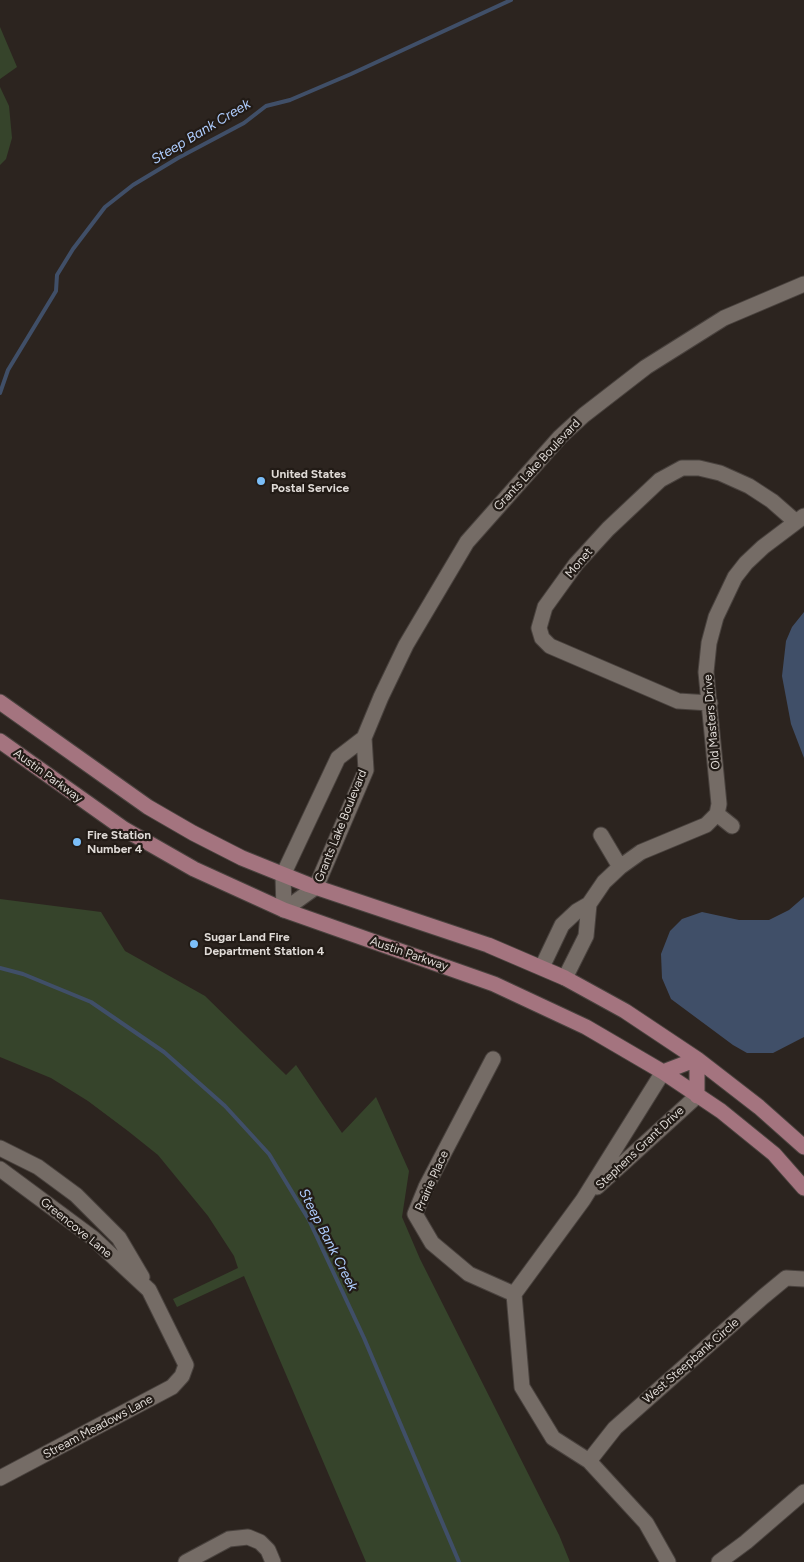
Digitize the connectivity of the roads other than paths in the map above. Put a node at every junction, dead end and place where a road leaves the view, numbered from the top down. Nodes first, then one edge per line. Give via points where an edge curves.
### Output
1 (804, 284) edge
2 (800, 519) edge
3 (0, 702) edge
4 (710, 703) junction
5 (364, 738) junction
6 (0, 741) edge
7 (717, 814) junction
8 (732, 826) dead end
9 (601, 835) dead end
10 (620, 867) junction
11 (283, 875) junction
12 (316, 887) junction
13 (589, 904) junction
14 (284, 910) junction
15 (542, 968) junction
16 (565, 978) junction
17 (493, 1059) dead end
18 (696, 1060) junction
19 (663, 1072) junction
20 (698, 1096) junction
21 (804, 1147) edge
22 (0, 1148) edge
23 (0, 1169) edge
24 (804, 1188) edge
25 (583, 1200) junction
26 (804, 1279) edge
27 (149, 1290) junction
28 (514, 1294) junction
29 (186, 1365) joint
30 (589, 1461) junction
31 (0, 1478) edge
32 (804, 1492) edge
33 (186, 1562) edge
34 (273, 1562) edge
35 (668, 1562) edge
36 (719, 1562) edge

1 - 5 street, Grants Lake Boulevard via 724,318 646,367 584,414 560,437 466,542 406,646
2 - 4 street, Old Masters Drive via 746,564 723,599 709,643 706,672
2 - 4 street, Monet via 749,486 720,473 682,468 660,480 608,529 576,564 545,607 539,628 542,638 550,646 678,701
3 - 11 main road via 148,807 208,841
4 - 7 street, Old Masters Drive via 719,804
5 - 11 street, Grants Lake Boulevard via 338,758
5 - 12 street, Grants Lake Boulevard via 366,770
6 - 14 main road, Austin Parkway via 124,829 194,868
7 - 8 street
7 - 10 street via 706,825 641,852
9 - 10 street
10 - 13 street via 604,882
11 - 12 main road
11 - 14 street, Grants Lake Boulevard
12 - 14 street, Grants Lake Boulevard
12 - 15 main road via 488,945
13 - 15 street via 577,910 562,925
13 - 16 street via 586,936
14 - 19 main road, Austin Parkway via 530,999
15 - 16 main road
16 - 18 main road via 625,1011
17 - 28 street, Prairie Place via 415,1214 432,1243 469,1274
18 - 19 main road
18 - 20 main road
18 - 21 main road via 759,1107
19 - 20 main road, Austin Parkway
19 - 25 street, Stephens Grant Drive
20 - 24 main road, Austin Parkway via 774,1154
20 - 25 street, Stephens Grant Drive
22 - 27 street, Greencove Lane via 38,1167 76,1195 119,1238
23 - 27 street, Greencove Lane via 93,1238
25 - 28 street, Stephens Grant Drive
26 - 30 street, West Steepbank Circle via 786,1278 763,1297 615,1428
27 - 29 street, Greencove Lane
28 - 30 street via 522,1387 553,1438
29 - 31 street, Stream Meadows Lane via 182,1376 172,1387
30 - 35 street via 646,1523
32 - 36 street
33 - 34 street via 229,1539 248,1537 260,1542

